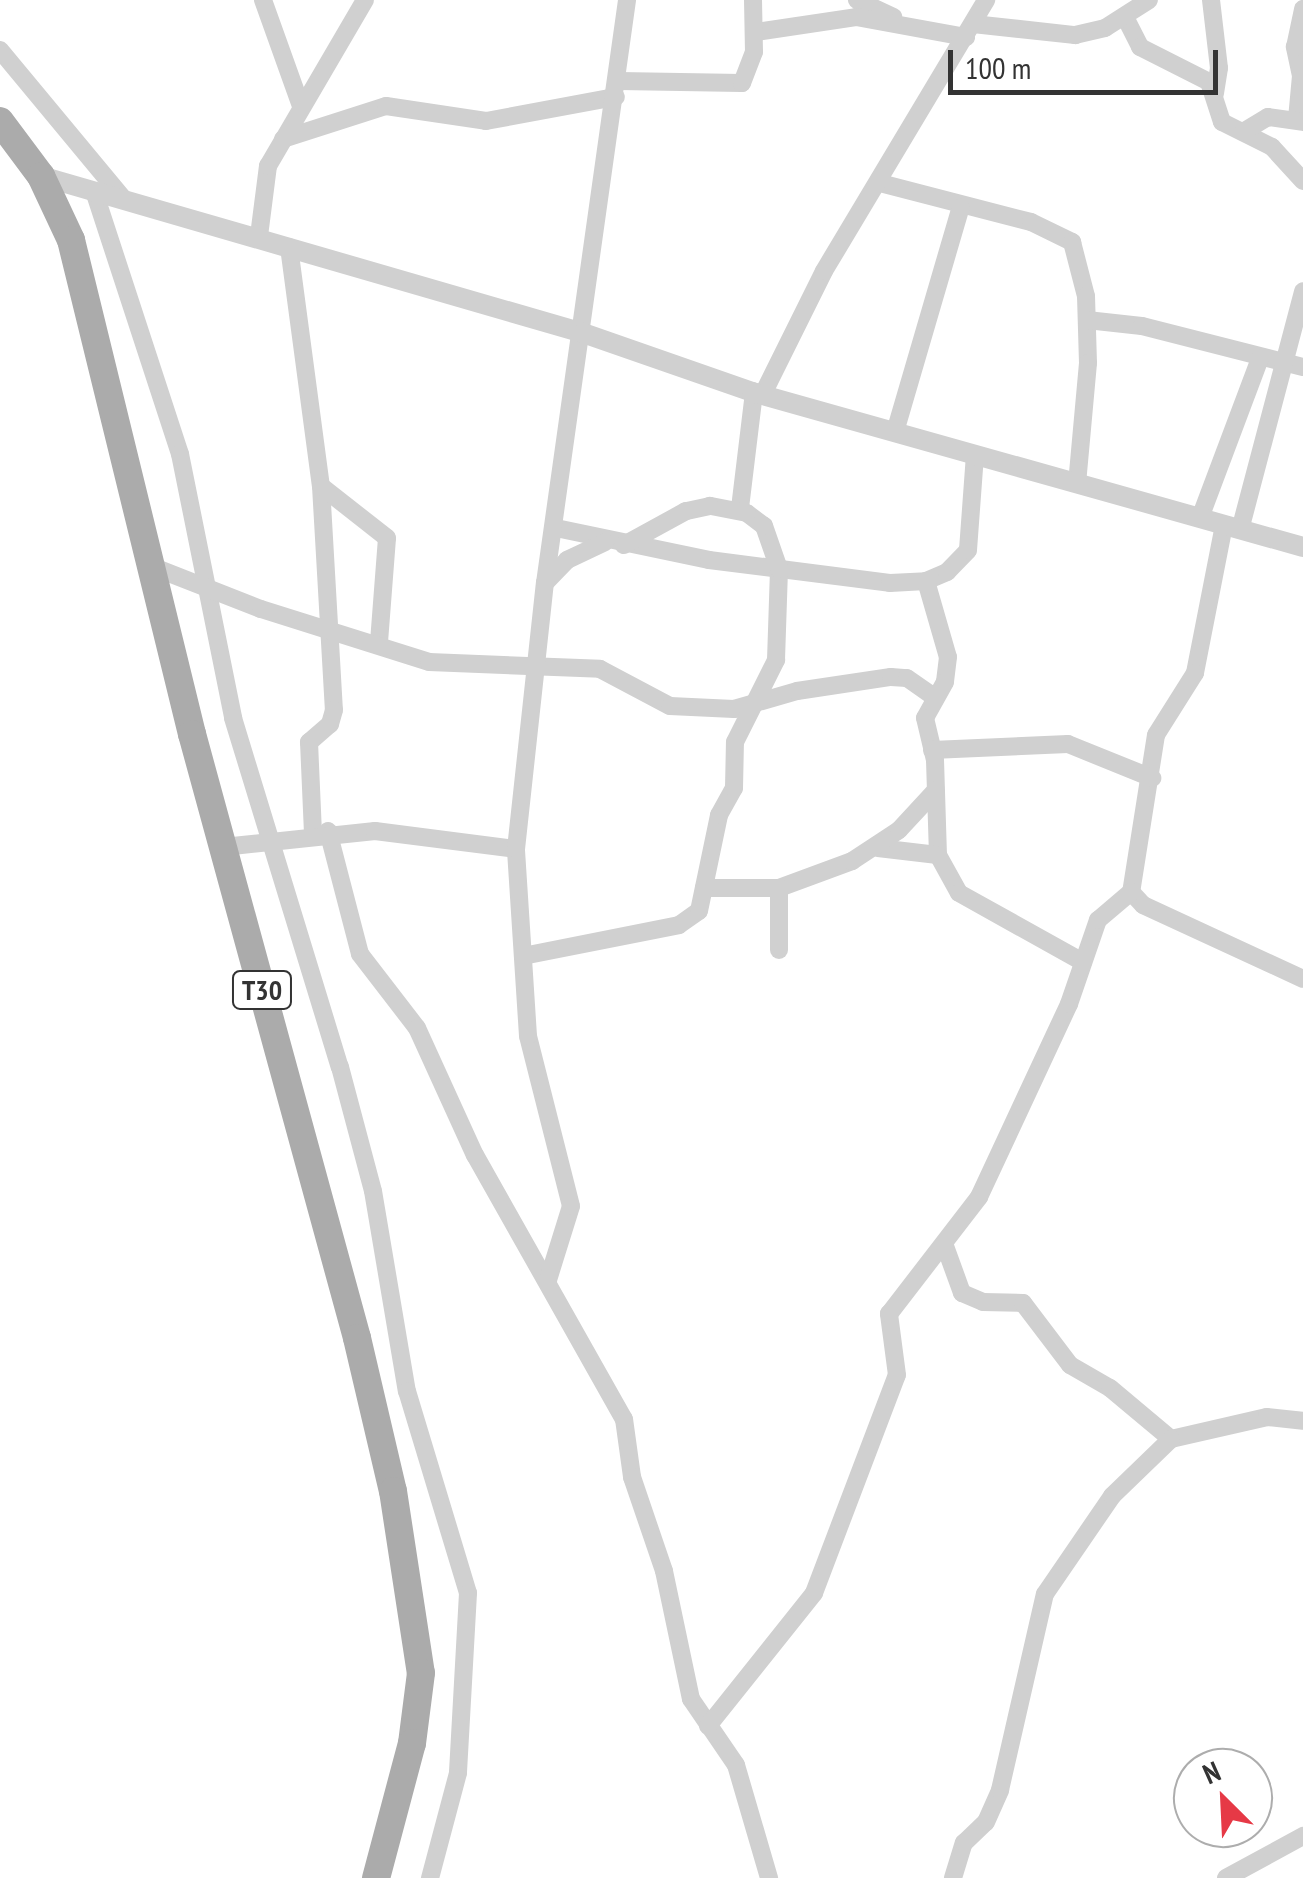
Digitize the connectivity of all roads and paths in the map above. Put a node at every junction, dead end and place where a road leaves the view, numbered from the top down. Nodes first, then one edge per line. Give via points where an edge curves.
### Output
1 (262, 0) edge
2 (366, 0) edge
3 (628, 0) edge
4 (753, 0) edge
5 (857, 0) edge
6 (986, 0) edge
7 (1149, 0) edge
8 (1211, 0) edge
9 (1303, 10) edge
10 (1125, 17) junction
11 (901, 23) junction
12 (970, 30) junction
13 (756, 32) junction
14 (0, 50) edge
15 (617, 89) junction
16 (1215, 94) junction
17 (301, 106) junction
18 (1300, 120) edge
19 (0, 121) edge
20 (1243, 132) junction
21 (283, 139) junction
22 (41, 176) junction
23 (1303, 182) edge
24 (880, 183) junction
25 (94, 191) junction
26 (124, 198) junction
27 (962, 207) junction
28 (259, 236) junction
29 (289, 247) junction
30 (1303, 291) edge
31 (1087, 320) junction
32 (583, 334) junction
33 (1260, 358) junction
34 (1284, 362) junction
35 (1303, 367) edge
36 (758, 393) junction
37 (894, 432) junction
38 (975, 455) junction
39 (1077, 484) junction
40 (321, 486) junction
41 (740, 508) junction
42 (1200, 518) junction
43 (1232, 527) junction
44 (556, 528) junction
45 (615, 543) junction
46 (1303, 548) edge
47 (151, 566) junction
48 (779, 569) junction
49 (926, 580) junction
50 (545, 583) junction
51 (208, 590) junction
52 (326, 625) junction
53 (379, 643) junction
54 (540, 662) junction
55 (934, 696) junction
56 (753, 706) junction
57 (932, 750) junction
58 (1152, 778) junction
59 (936, 790) junction
60 (320, 832) junction
61 (270, 841) junction
62 (224, 847) junction
63 (878, 848) junction
64 (516, 849) junction
65 (938, 855) junction
66 (704, 888) junction
67 (780, 888) junction
68 (1132, 892) junction
69 (779, 950) dead end
70 (523, 956) junction
71 (1083, 962) junction
72 (1303, 979) edge
73 (945, 1246) junction
74 (548, 1280) junction
75 (1303, 1421) edge
76 (1171, 1439) junction
77 (708, 1726) junction
78 (1303, 1836) edge
79 (376, 1878) edge
80 (430, 1878) edge
81 (768, 1878) edge
82 (953, 1878) edge
83 (1226, 1878) edge

1 - 17 street
2 - 17 street
3 - 15 street
4 - 13 street
5 - 11 street
6 - 12 street
7 - 10 street
8 - 16 street via 1219,68
9 - 18 street via 1295,47
10 - 12 street via 1074,34
10 - 16 street via 1140,47 1209,82
11 - 12 street
11 - 13 street via 830,16
12 - 24 street
13 - 15 street via 742,83
14 - 26 street
15 - 21 street via 486,121 386,106
15 - 32 street
16 - 20 street via 1222,122
17 - 21 street
18 - 20 street via 1268,117
19 - 22 main road, T30
20 - 23 street via 1272,147
21 - 28 street via 265,180
22 - 25 street
22 - 47 main road, T30 via 71,240
24 - 27 street
24 - 36 street
25 - 26 street
25 - 51 street via 180,454
26 - 28 street
27 - 31 street via 1068,237 1079,256
27 - 37 street
28 - 29 street
29 - 32 street
29 - 40 street
30 - 34 street
31 - 33 street via 1142,326
31 - 39 street
32 - 36 street
32 - 44 street
33 - 34 street
33 - 42 street
34 - 35 street
34 - 43 street
36 - 37 street
36 - 41 street
37 - 38 street
38 - 39 street
38 - 49 street via 968,550 954,567
39 - 42 street
40 - 52 street
40 - 53 street via 387,538
41 - 45 street via 686,511
41 - 48 street via 764,526
42 - 43 street
43 - 46 street
43 - 58 street via 1195,673 1161,721
44 - 45 street
44 - 50 street
45 - 48 street
45 - 50 street via 568,560
47 - 51 street
47 - 62 main road, T30
48 - 49 street via 890,583
48 - 56 street via 776,660
49 - 55 street via 948,657 946,682
50 - 54 street
51 - 52 street
51 - 61 street via 234,718
52 - 53 street
52 - 60 street via 334,710 330,724 309,742
53 - 54 street via 442,664
54 - 56 street via 615,673 670,706
54 - 64 street
55 - 56 street via 907,678 891,677 782,694
55 - 57 street via 925,718
56 - 66 street via 735,742 734,788 719,815
57 - 58 street via 1068,744 1094,749
57 - 59 street
58 - 68 street
59 - 63 street
59 - 65 street
60 - 61 street
60 - 64 street
60 - 74 street via 360,954 417,1028 475,1155
61 - 62 street
61 - 80 street via 345,1084 373,1192 407,1391 468,1592 458,1773
62 - 79 main road, T30 via 358,1338 415,1606 421,1674 412,1743
63 - 65 street
63 - 67 street
64 - 70 street
65 - 71 street via 959,894
66 - 67 street
66 - 70 street via 699,911 679,925
67 - 69 street
68 - 71 street via 1103,912
68 - 72 street via 1143,905
70 - 74 street via 534,1073 571,1206
71 - 73 street via 979,1197
73 - 76 street via 962,1294 1023,1303 1070,1366 1097,1378
73 - 77 street via 889,1314 897,1376 814,1593
74 - 77 street via 624,1419 632,1477 664,1571 691,1699
75 - 76 street via 1268,1417
76 - 82 street via 1112,1496 1045,1594 993,1810 964,1842
77 - 81 street via 747,1790
78 - 83 street

